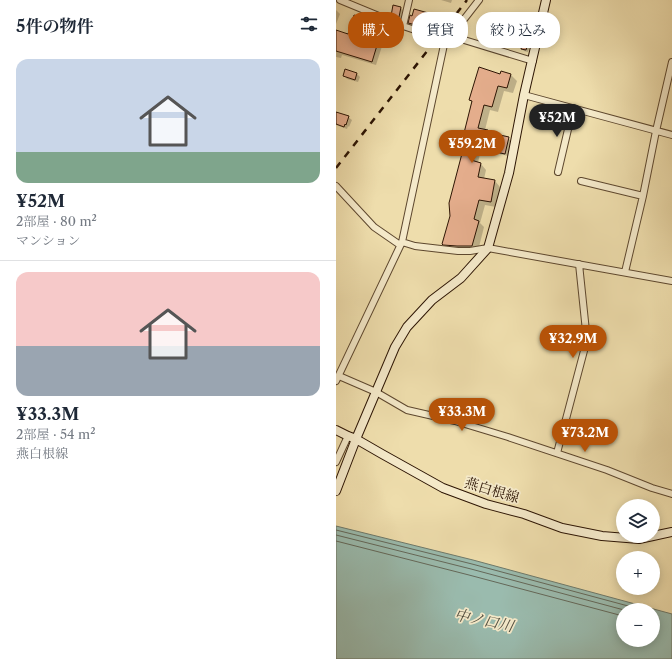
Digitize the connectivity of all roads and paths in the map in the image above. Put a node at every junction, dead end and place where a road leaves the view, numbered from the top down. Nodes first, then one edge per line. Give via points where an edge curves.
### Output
1 (340, 0) edge
2 (409, 0) edge
3 (479, 0) edge
4 (546, 0) edge
5 (369, 12) edge
6 (468, 14) edge
7 (404, 22) edge
8 (468, 41) edge
9 (443, 48) edge
10 (533, 61) junction
11 (672, 62) edge
12 (524, 95) junction
13 (574, 108) junction
14 (656, 131) junction
15 (672, 135) edge
16 (558, 172) dead end
17 (581, 181) dead end
18 (336, 186) edge
19 (643, 196) junction
20 (401, 243) junction
21 (488, 248) junction
22 (579, 264) junction
23 (625, 272) junction
24 (672, 281) edge
25 (337, 379) edge
26 (376, 392) junction
27 (336, 430) edge
28 (348, 436) junction
29 (356, 438) junction
30 (557, 453) junction
31 (336, 462) edge
32 (336, 491) edge
33 (672, 494) edge
34 (672, 532) edge
35 (660, 535) edge
36 (616, 537) edge

1 - 5 street
2 - 7 street
3 - 6 street
4 - 10 street
8 - 10 street
9 - 20 street
10 - 12 street
11 - 14 street
12 - 13 street
12 - 21 street via 509,173
13 - 14 street
13 - 16 street
14 - 15 street
14 - 19 street
17 - 19 street
18 - 20 street via 374,227
19 - 23 street
20 - 21 street via 458,251
20 - 25 street
21 - 22 street
21 - 26 street via 462,278 432,300 407,327 395,347
22 - 23 street
22 - 30 street via 586,331 585,347
23 - 24 street
25 - 26 street
26 - 29 street
26 - 30 street via 407,410 454,421
27 - 28 street, 燕白根線
28 - 29 street, 燕白根線
28 - 31 street
29 - 32 street
29 - 36 street, 燕白根線 via 443,488 562,528
30 - 33 street
34 - 35 street, 燕白根線

